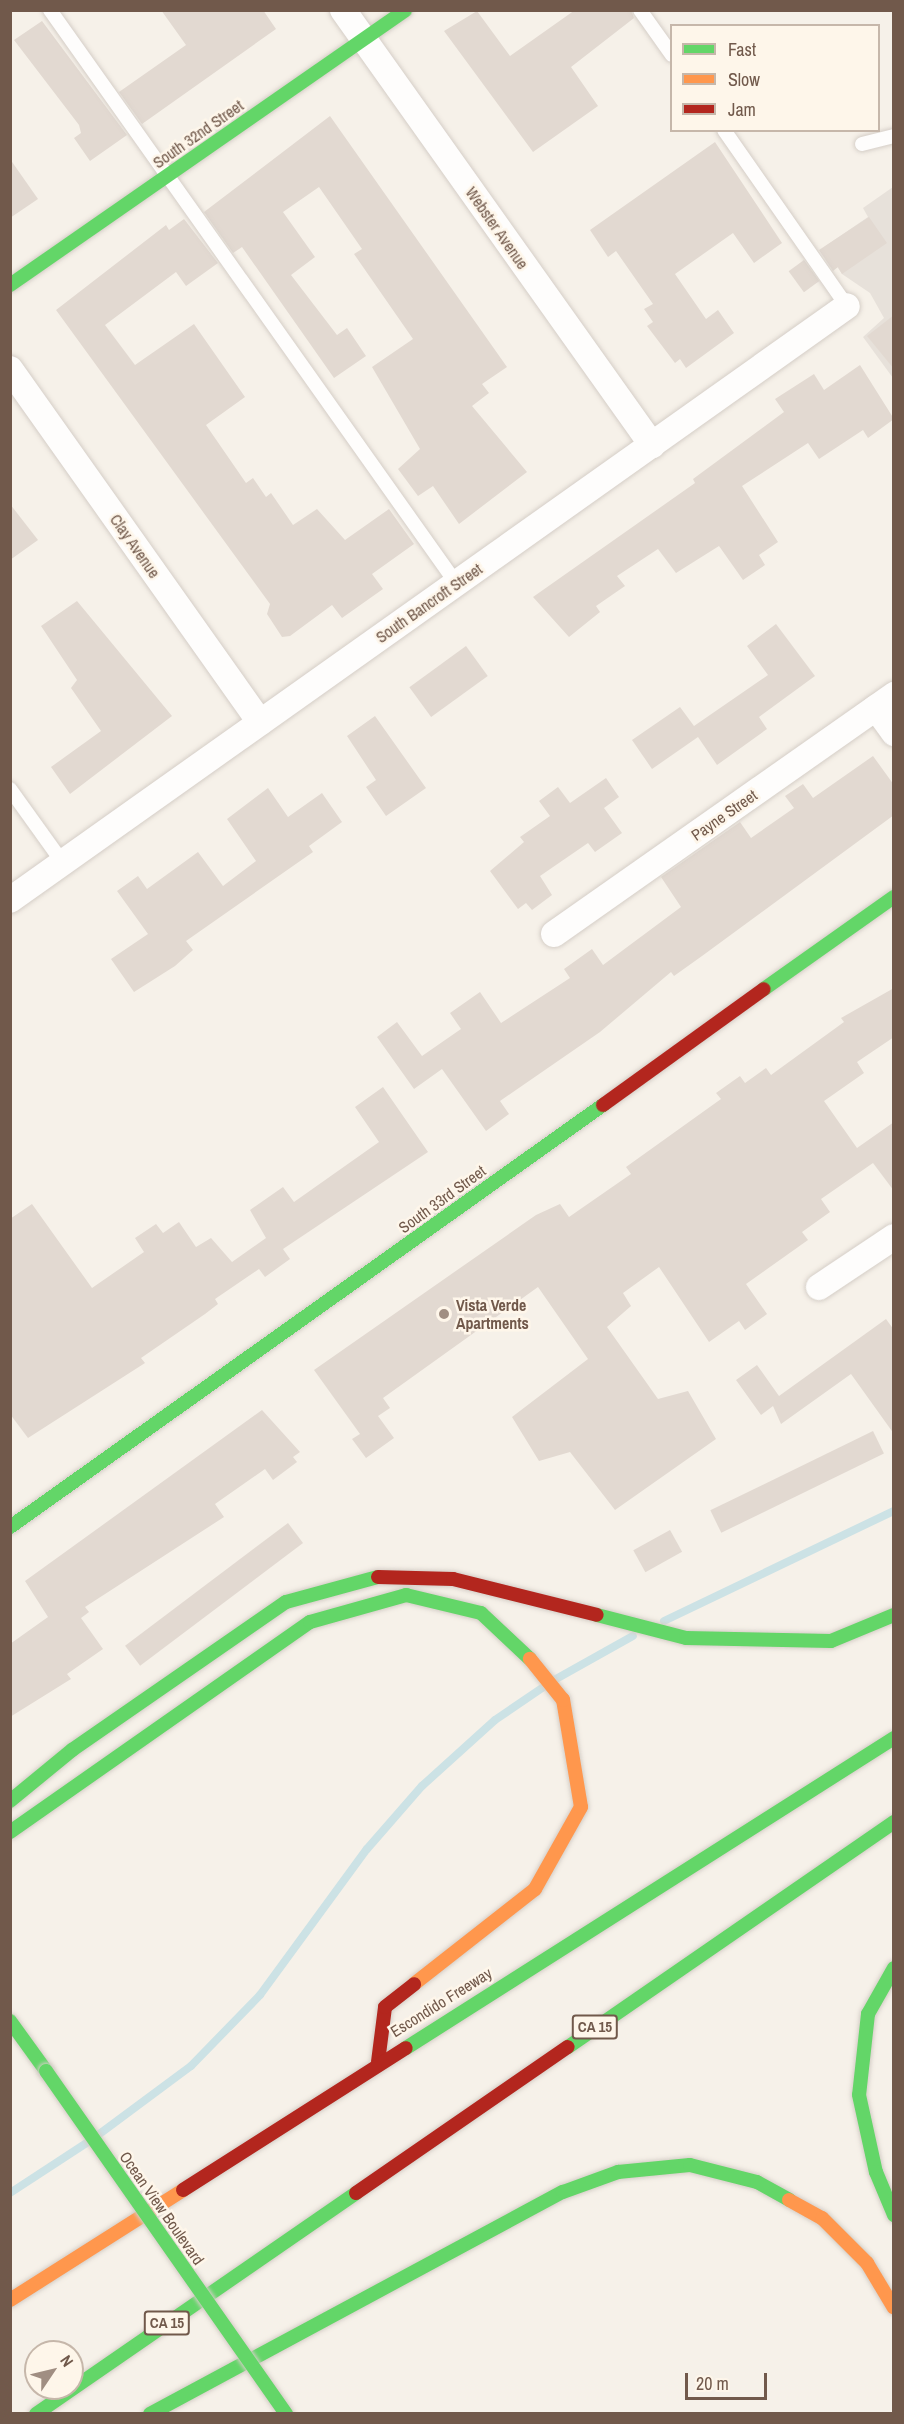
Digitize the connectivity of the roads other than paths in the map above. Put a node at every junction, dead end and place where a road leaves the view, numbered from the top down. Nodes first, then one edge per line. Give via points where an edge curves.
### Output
1 (50, 10) edge
2 (343, 10) edge
3 (405, 10) edge
4 (640, 10) edge
5 (364, 40) junction
6 (670, 52) edge
7 (725, 132) edge
8 (894, 136) edge
9 (862, 144) dead end
10 (167, 176) junction
11 (10, 285) edge
12 (848, 306) joint
13 (10, 369) edge
14 (652, 444) junction
15 (456, 583) junction
16 (885, 702) edge
17 (260, 722) junction
18 (894, 733) edge
19 (10, 789) edge
20 (63, 863) junction
21 (894, 897) edge
22 (10, 900) edge
23 (554, 934) dead end
24 (894, 1237) edge
25 (819, 1287) dead end
26 (10, 1527) edge
27 (894, 1615) edge
28 (894, 1738) edge
29 (10, 1801) edge
30 (894, 1822) edge
31 (10, 1832) edge
32 (894, 1968) edge
33 (10, 2021) edge
34 (378, 2062) junction
35 (894, 2215) edge
36 (10, 2300) edge
37 (894, 2308) edge
38 (36, 2414) edge
39 (150, 2414) edge
40 (286, 2414) edge

1 - 10 lane
2 - 5 street, Webster Avenue
3 - 5 main road, South 32nd Street
4 - 6 lane
5 - 10 main road, South 32nd Street
5 - 14 street, Webster Avenue
7 - 12 lane
8 - 9 lane
10 - 11 main road, South 32nd Street
10 - 15 lane
12 - 14 street, South Bancroft Street
13 - 17 street, Clay Avenue
14 - 15 street, South Bancroft Street
15 - 17 street, South Bancroft Street
16 - 18 street
16 - 23 street, Payne Street
17 - 20 street, South Bancroft Street
19 - 20 lane
20 - 22 street, South Bancroft Street
21 - 26 main road, South 33rd Street
24 - 25 street
27 - 29 main road via 831,1641 686,1638 559,1610 453,1579 387,1575 286,1602 72,1750
28 - 34 main road, Escondido Freeway
30 - 38 main road, CA 15
31 - 34 main road via 310,1622 406,1595 481,1613 513,1640 563,1700 581,1807 535,1889 385,2007
32 - 35 main road via 868,2014 859,2095 876,2172
33 - 40 main road, Ocean View Boulevard, bridge
34 - 36 main road, Escondido Freeway
37 - 39 main road via 867,2263 822,2218 757,2182 690,2165 618,2172 563,2192

